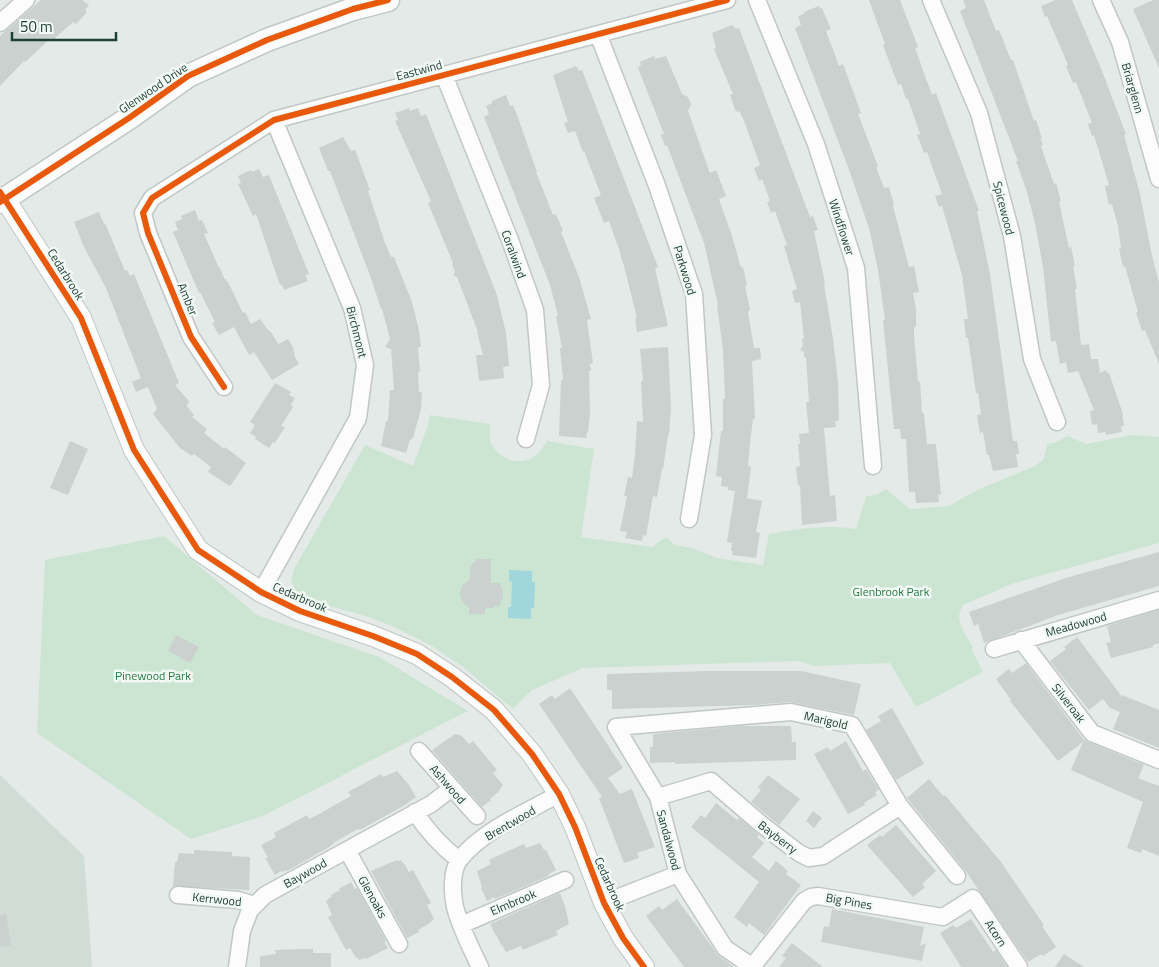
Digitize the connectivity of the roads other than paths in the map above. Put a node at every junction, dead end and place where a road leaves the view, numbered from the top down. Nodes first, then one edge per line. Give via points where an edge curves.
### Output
1 (26, 0) edge
2 (388, 0) edge
3 (727, 0) edge
4 (757, 0) edge
5 (931, 0) edge
6 (1101, 0) edge
7 (1, 19) edge
8 (598, 34) junction
9 (444, 75) junction
10 (274, 120) junction
11 (1159, 179) edge
12 (2, 198) edge
13 (143, 214) joint
14 (224, 387) dead end
15 (1057, 422) dead end
16 (526, 439) dead end
17 (873, 466) dead end
18 (689, 519) dead end
19 (261, 592) junction
20 (1159, 600) edge
21 (1021, 640) junction
22 (994, 649) dead end
23 (616, 727) joint
24 (419, 751) dead end
25 (1159, 760) edge
26 (452, 788) junction
27 (559, 794) junction
28 (658, 797) junction
29 (900, 806) junction
30 (415, 812) junction
31 (476, 816) dead end
32 (347, 850) junction
33 (459, 860) junction
34 (678, 874) junction
35 (956, 876) dead end
36 (565, 880) dead end
37 (178, 896) dead end
38 (973, 898) joint
39 (604, 903) junction
40 (255, 905) junction
41 (461, 925) junction
42 (399, 944) dead end
43 (237, 967) edge
44 (480, 967) edge
45 (644, 967) edge
46 (752, 967) edge
47 (1019, 967) edge

1 - 7 street
2 - 12 main road, Glenwood Drive via 267,40 188,76 129,118
3 - 8 street, Eastwind
4 - 17 street, Windflower via 816,144 856,268
5 - 15 street, Spicewood via 979,113 1012,236 1032,359
6 - 11 street, Briarglenn via 1120,42
8 - 9 street, Eastwind
8 - 18 street, Parkwood via 656,183 694,294 703,435
9 - 10 street, Eastwind
9 - 16 street, Coralwind via 535,310 541,385
10 - 13 street, Eastwind via 152,198
10 - 19 street, Birchmont via 352,308 366,365 358,418
12 - 19 street, Cedarbrook via 80,318 134,450 198,550
13 - 14 street, Amber via 192,338
19 - 27 street, Cedarbrook via 300,611 414,652 452,676 508,724
20 - 21 street, Meadowood
21 - 22 street, Meadowood
21 - 25 street, Silveroak via 1092,733
23 - 28 street, Sandalwood
23 - 29 street, Marigold via 791,712 852,725
24 - 26 street, Ashwood
26 - 30 street, Baywood
26 - 31 street, Ashwood
27 - 33 street, Brentwood via 486,835
27 - 39 street, Cedarbrook
28 - 29 street, Bayberry via 712,781 760,824 809,858 823,856
28 - 34 street, Sandalwood
29 - 35 street, Marigold
30 - 32 street, Baywood
30 - 33 street via 443,848
32 - 40 street, Baywood via 265,895
32 - 42 street, Glenoaks
33 - 41 street via 453,892
34 - 39 street
34 - 46 street, Sandalwood via 725,948
36 - 41 street, Elmbrook
37 - 40 street, Kerrwood via 238,900
38 - 46 street, Big Pines via 944,917 811,897 804,901
38 - 47 street, Acorn
39 - 45 street, Cedarbrook
40 - 43 street, Baywood via 242,931
41 - 44 street

